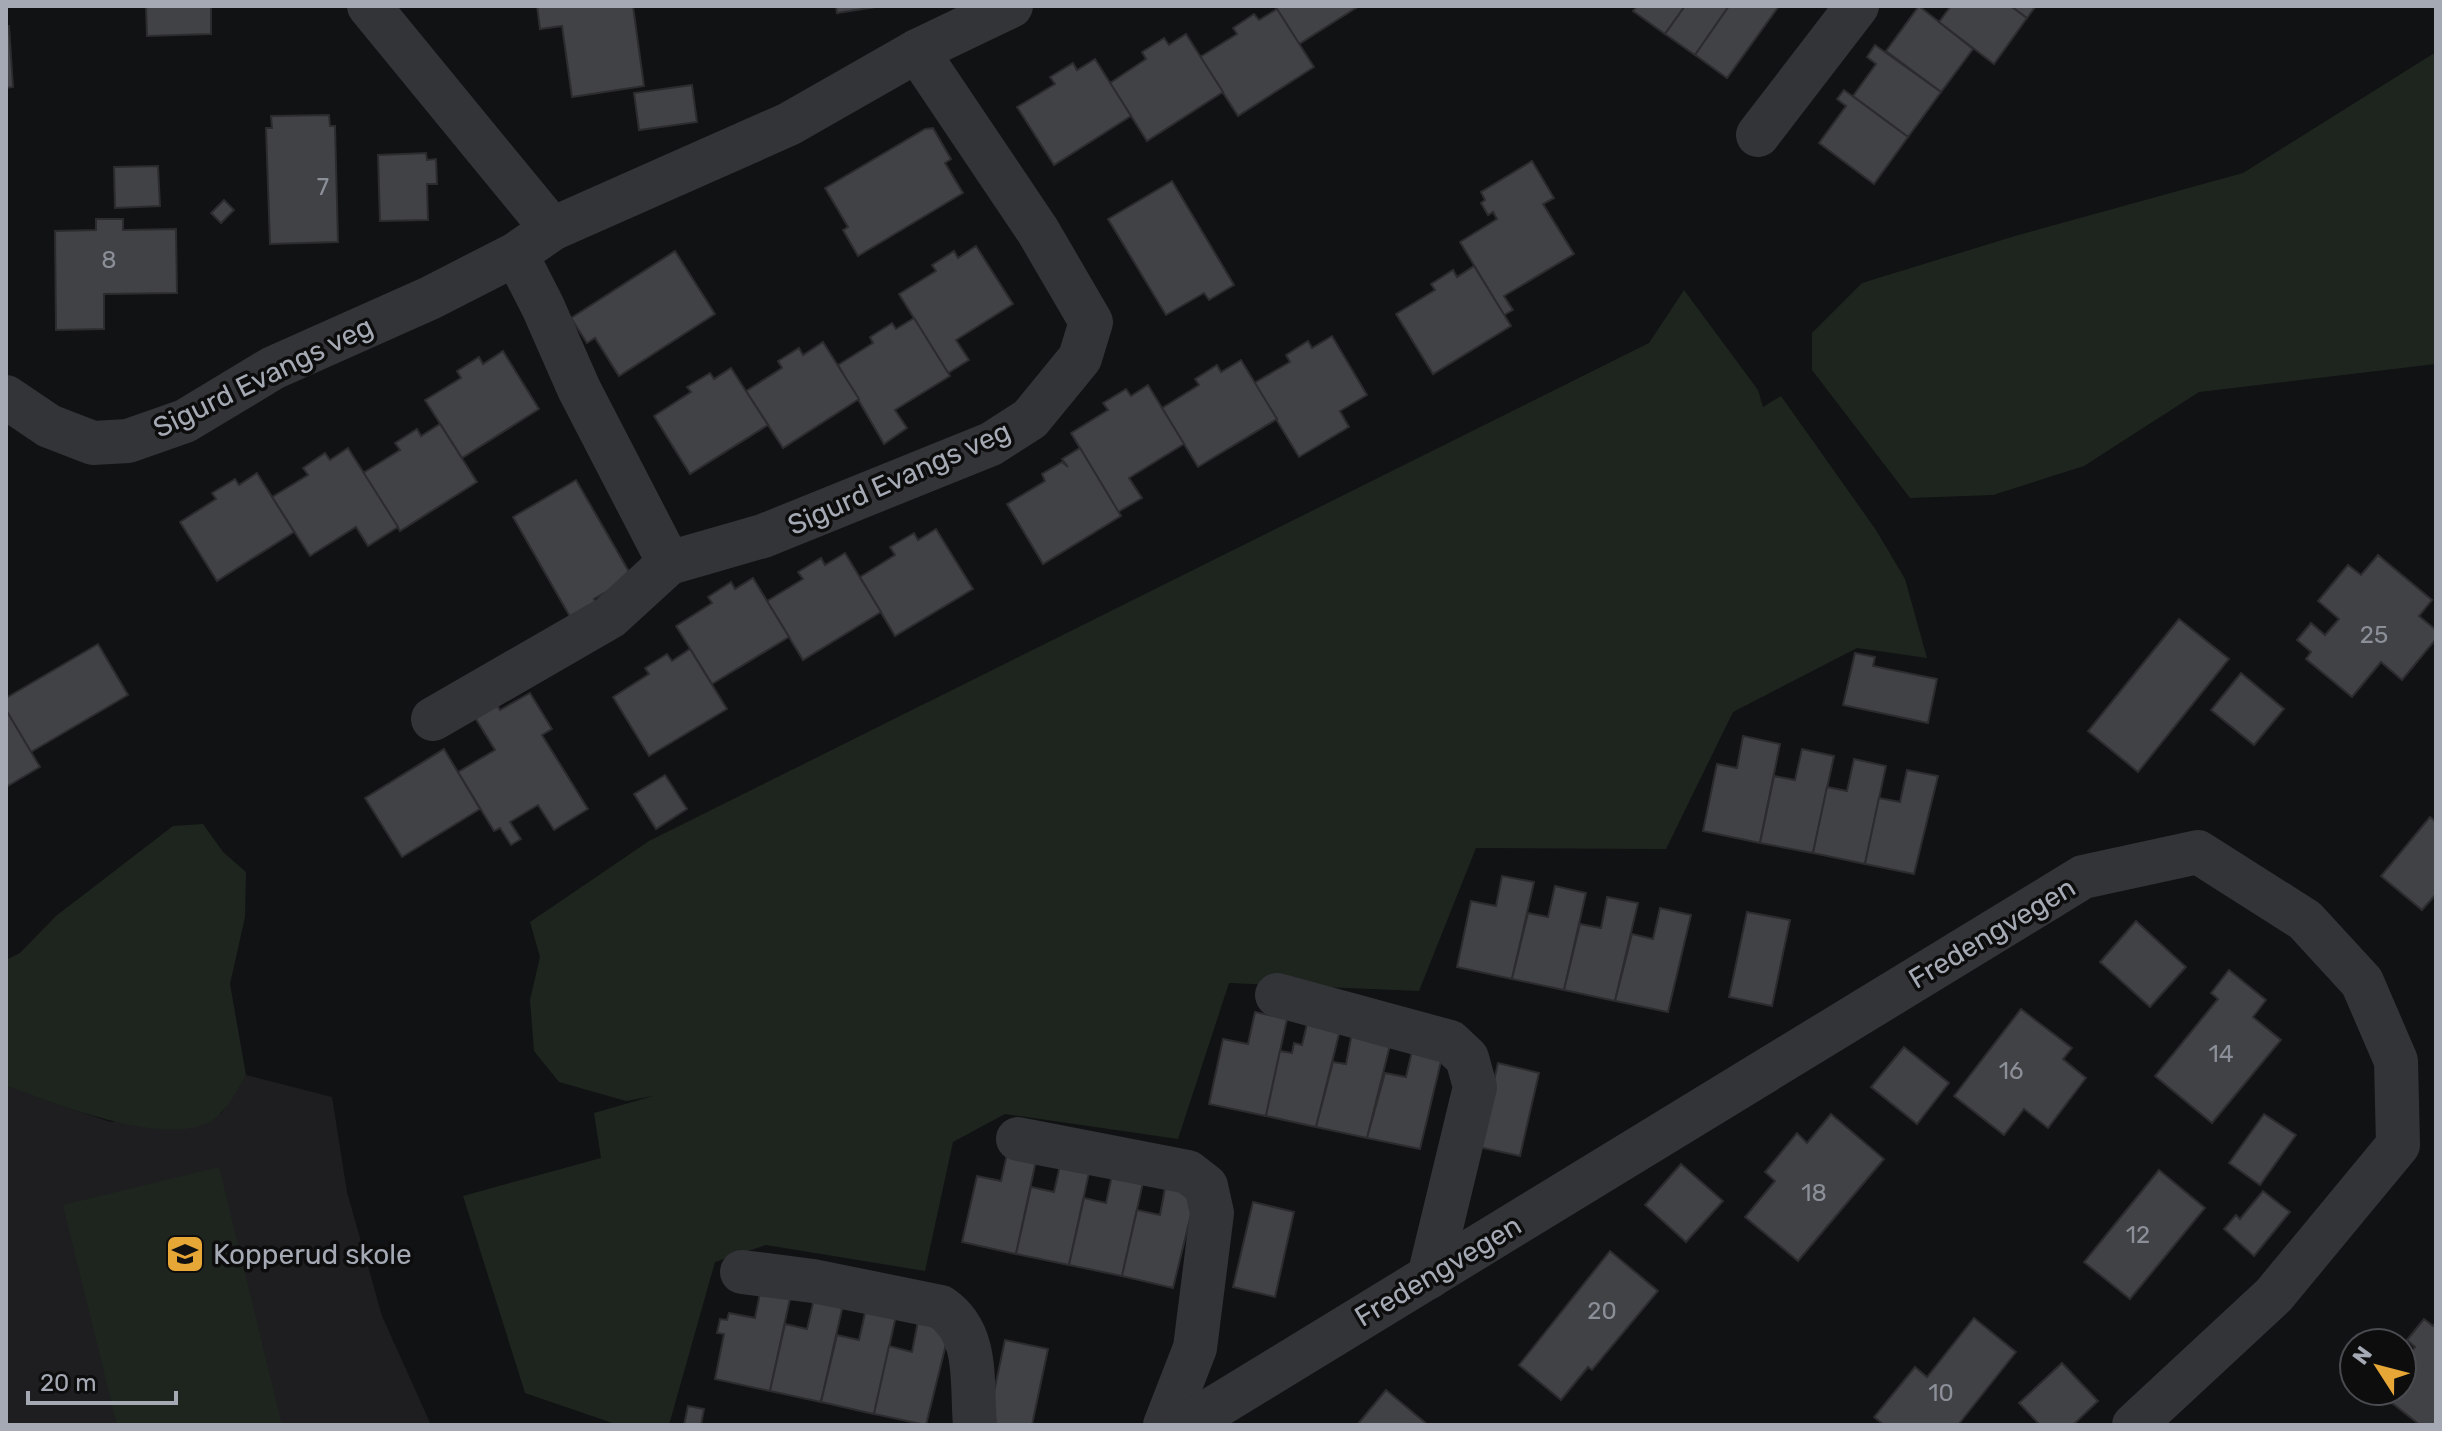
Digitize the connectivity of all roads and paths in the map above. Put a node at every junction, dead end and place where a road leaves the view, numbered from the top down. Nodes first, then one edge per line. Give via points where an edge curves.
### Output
1 (369, 6) edge
2 (1011, 6) edge
3 (1857, 6) edge
4 (917, 51) junction
5 (1758, 135) dead end
6 (552, 229) junction
7 (516, 254) junction
8 (6, 397) edge
9 (669, 563) junction
10 (433, 719) dead end
11 (1277, 995) dead end
12 (1018, 1139) dead end
13 (2417, 1145) edge
14 (742, 1272) dead end
15 (1429, 1277) junction
16 (975, 1425) edge
17 (1165, 1425) edge
18 (1186, 1425) edge
19 (2134, 1425) edge

1 - 6 street
2 - 4 street, Sigurd Evangs veg
3 - 5 street
4 - 6 street, Sigurd Evangs veg via 789,124
4 - 9 street, Sigurd Evangs veg via 1038,231 1091,322 1080,358 1030,419 991,444 778,531
6 - 7 street, Sigurd Evangs veg
7 - 8 street, Sigurd Evangs veg via 273,368 185,421 128,441 93,443 49,426
7 - 9 street
9 - 10 street, Sigurd Evangs veg via 610,617
11 - 15 street via 1450,1042 1467,1058 1475,1087
12 - 17 street via 1188,1172 1206,1186 1212,1213 1195,1348
13 - 15 street, Fredengvegen via 2396,1061 2362,982 2305,920 2198,852 2083,877
13 - 19 street, Fredengvegen via 2274,1295
14 - 16 street via 941,1307 958,1319 970,1341
15 - 18 street, Fredengvegen

